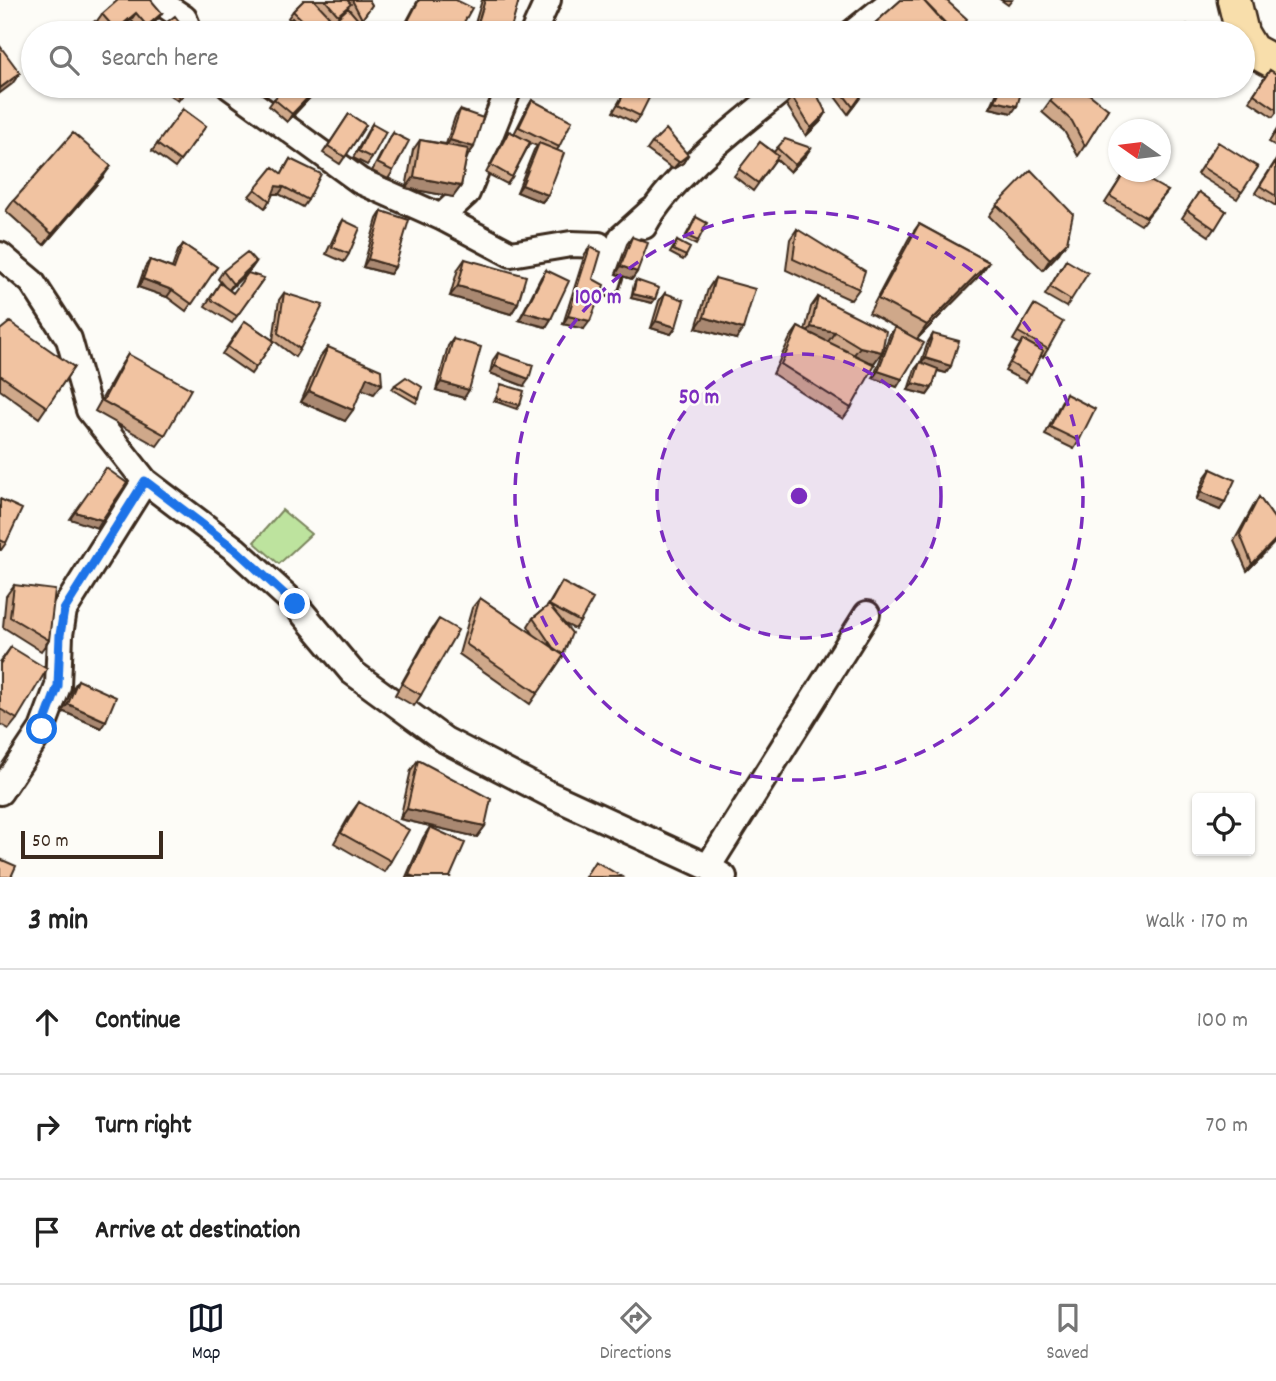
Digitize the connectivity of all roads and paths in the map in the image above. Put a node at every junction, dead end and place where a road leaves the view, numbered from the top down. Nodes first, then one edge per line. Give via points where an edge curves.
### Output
1 (157, 0) edge
2 (548, 0) edge
3 (893, 0) edge
4 (1234, 0) edge
5 (185, 21) edge
6 (538, 21) edge
7 (867, 21) edge
8 (1239, 21) edge
9 (1255, 52) edge
10 (1276, 63) edge
11 (246, 98) edge
12 (505, 98) edge
13 (773, 98) edge
14 (441, 217) junction
15 (0, 255) edge
16 (145, 481) junction
17 (867, 614) dead end
18 (0, 792) edge
19 (716, 872) edge

1 - 5 street
2 - 6 street
3 - 7 street
4 - 8 main road
9 - 10 main road
11 - 14 street via 360,181
12 - 14 street via 467,193
13 - 14 street via 698,162 647,219 621,238 607,283 600,245 571,244 511,254
15 - 16 street via 32,282 69,339 89,410
16 - 18 street via 64,610 58,686 42,729
16 - 19 street via 236,550 295,604 352,672 445,740
17 - 19 street

